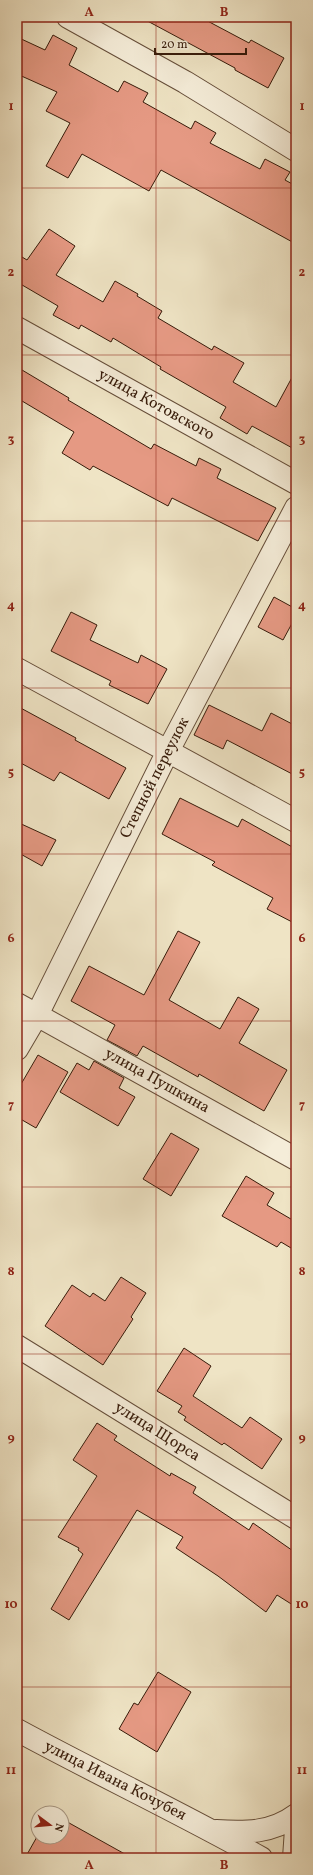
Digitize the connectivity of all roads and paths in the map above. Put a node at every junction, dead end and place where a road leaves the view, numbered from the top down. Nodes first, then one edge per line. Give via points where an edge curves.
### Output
1 (68, 17) edge
2 (296, 150) edge
3 (17, 328) edge
4 (296, 483) edge
5 (296, 508) edge
6 (17, 669) edge
7 (168, 751) junction
8 (296, 821) edge
9 (17, 1004) edge
10 (37, 1015) junction
11 (17, 1049) edge
12 (296, 1159) edge
13 (17, 1346) edge
14 (296, 1518) edge
15 (17, 1730) edge
16 (296, 1816) edge
17 (296, 1829) edge
18 (212, 1831) junction
19 (261, 1858) edge
20 (294, 1858) edge

1 - 2 street via 185,82
3 - 4 street, улица Котовского
5 - 7 street, Степной переулок
6 - 7 street
7 - 8 street
7 - 10 street, Степной переулок
9 - 10 street, улица Пушкина
10 - 11 street, Степной переулок
10 - 12 street, улица Пушкина
13 - 14 street, улица Щорса
15 - 18 street, улица Ивана Кочубея
16 - 18 street via 276,1828 265,1830
17 - 20 street
18 - 19 street, улица Ивана Кочубея

